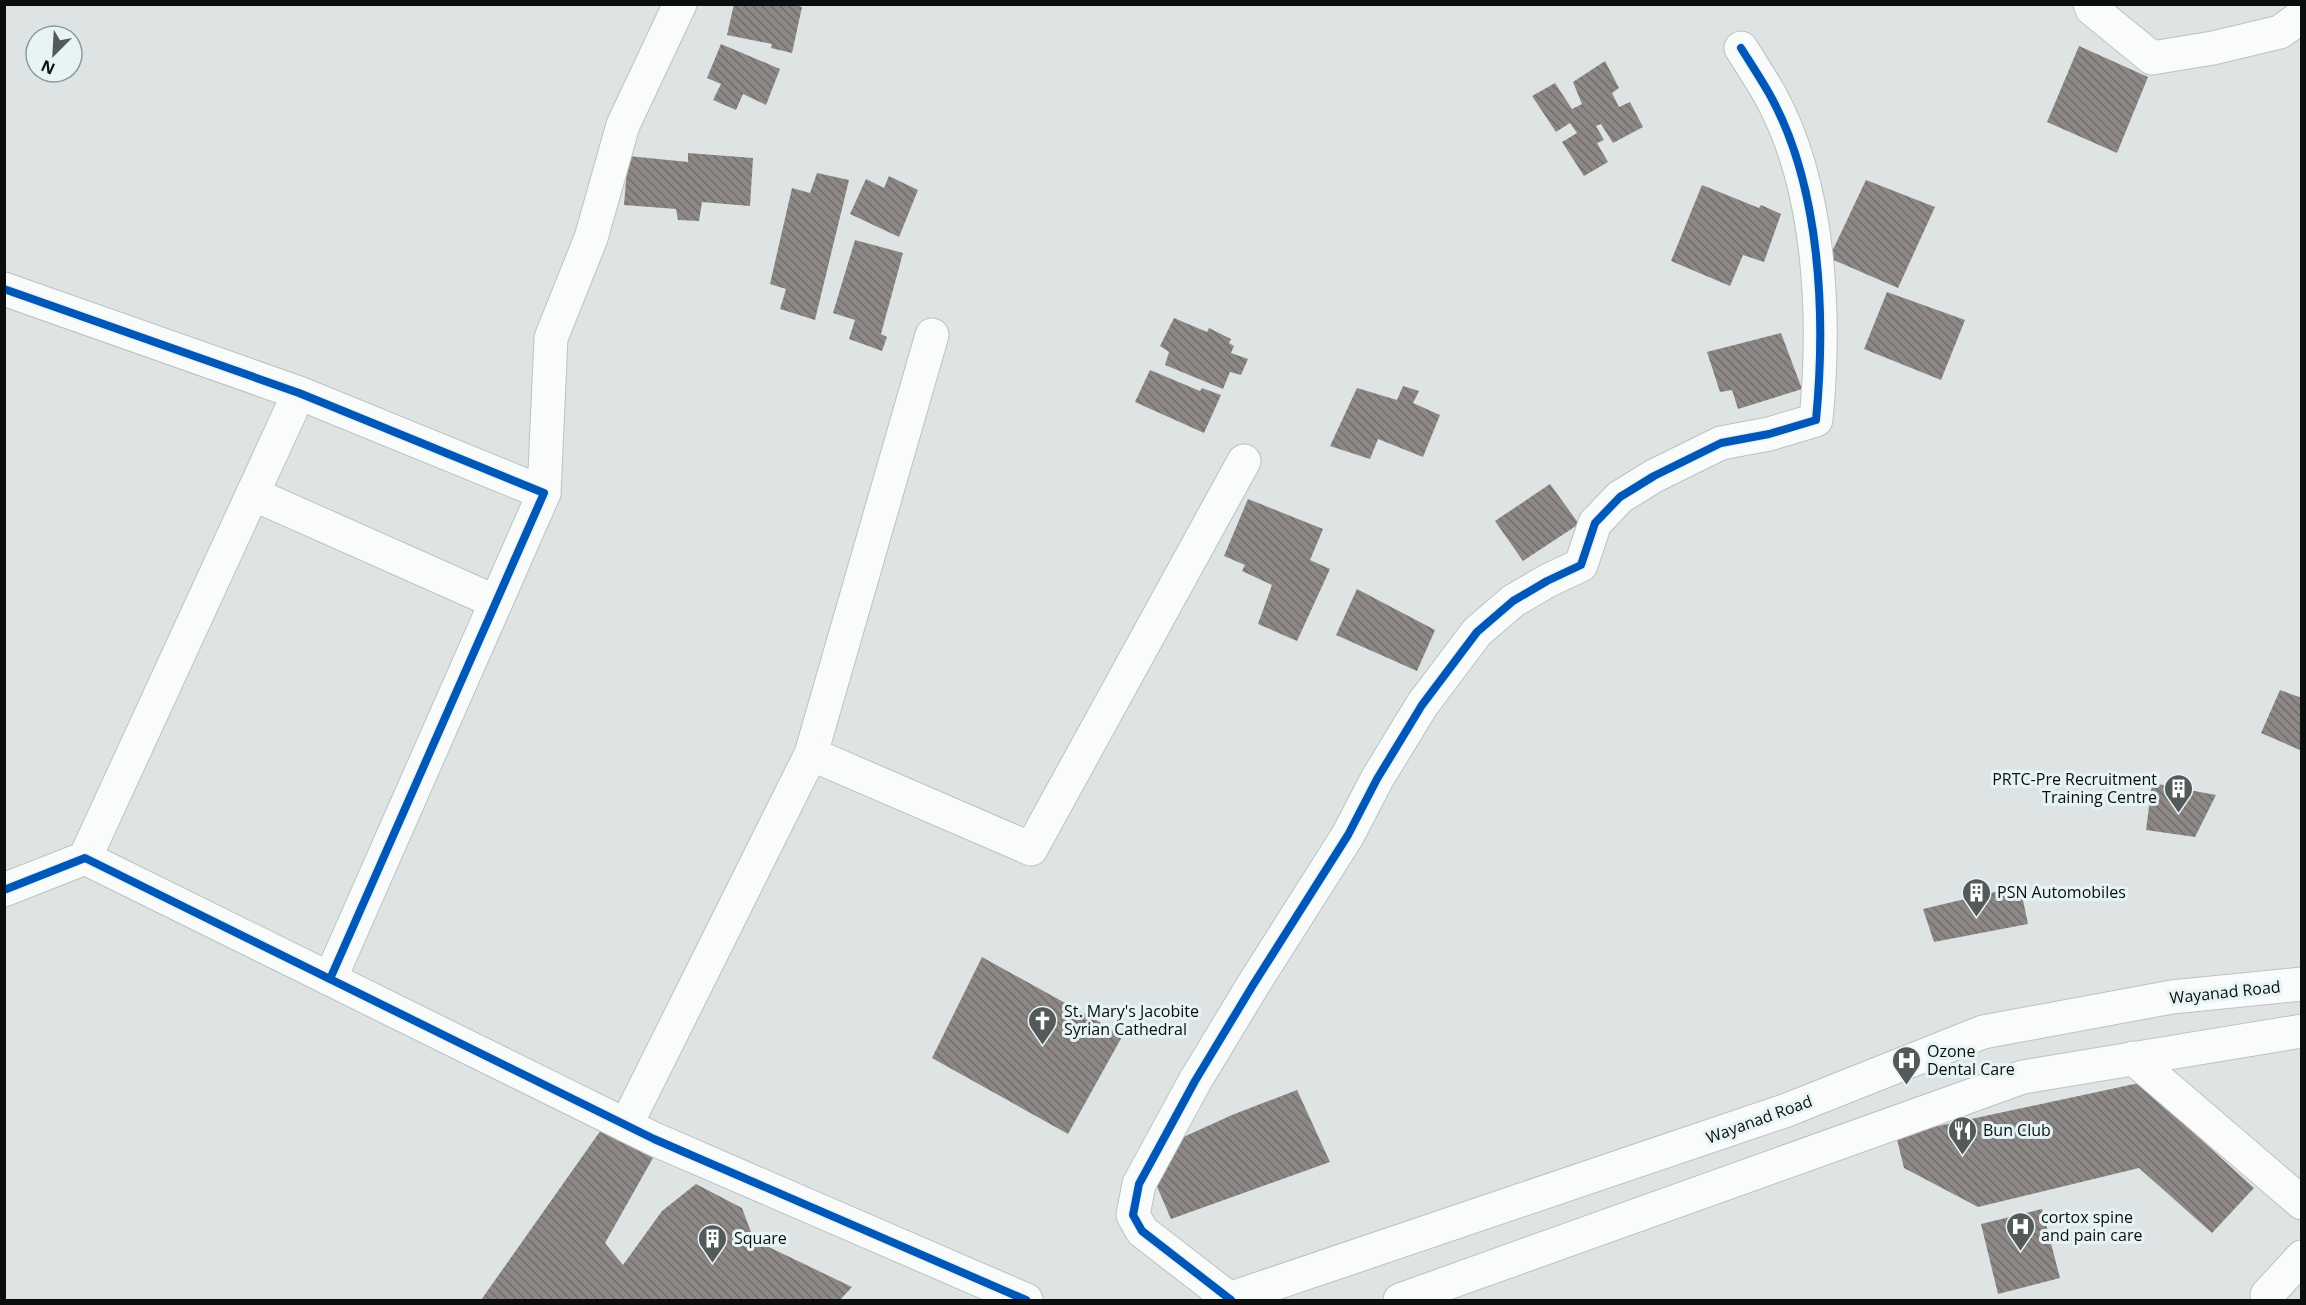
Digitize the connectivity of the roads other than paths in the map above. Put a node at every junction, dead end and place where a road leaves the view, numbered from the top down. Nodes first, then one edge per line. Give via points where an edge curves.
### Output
1 (680, 4) edge
2 (2090, 4) edge
3 (2301, 16) edge
4 (1741, 48) dead end
5 (4, 289) edge
6 (932, 335) dead end
7 (299, 393) junction
8 (1244, 461) dead end
9 (544, 493) junction
10 (253, 494) junction
11 (496, 602) junction
12 (811, 754) junction
13 (85, 858) junction
14 (4, 890) edge
15 (330, 979) junction
16 (2301, 984) edge
17 (2301, 1031) edge
18 (2133, 1058) junction
19 (626, 1125) junction
20 (2301, 1203) edge
21 (2301, 1257) edge
22 (2267, 1295) dead end
23 (1026, 1300) edge
24 (1229, 1300) edge
25 (1400, 1300) edge

1 - 9 street via 622,124 591,238 552,338
2 - 3 street via 2152,58 2280,32
4 - 24 street via 1771,96 1806,191 1816,245 1819,296 1816,420 1721,443 1620,497 1595,523 1581,565 1513,601 1477,632 1422,705 1348,835 1195,1081 1139,1184 1133,1215 1142,1231
5 - 7 street
6 - 12 street
7 - 9 street
7 - 10 street
8 - 12 street via 1031,849
9 - 11 street
10 - 11 street
10 - 13 street
11 - 15 street
12 - 19 street
13 - 14 street
13 - 15 street
15 - 19 street
16 - 24 street, Wayanad Road via 2172,997 1983,1032 1787,1110
17 - 18 street
18 - 20 street
18 - 25 street via 2023,1077
19 - 23 street
21 - 22 street

